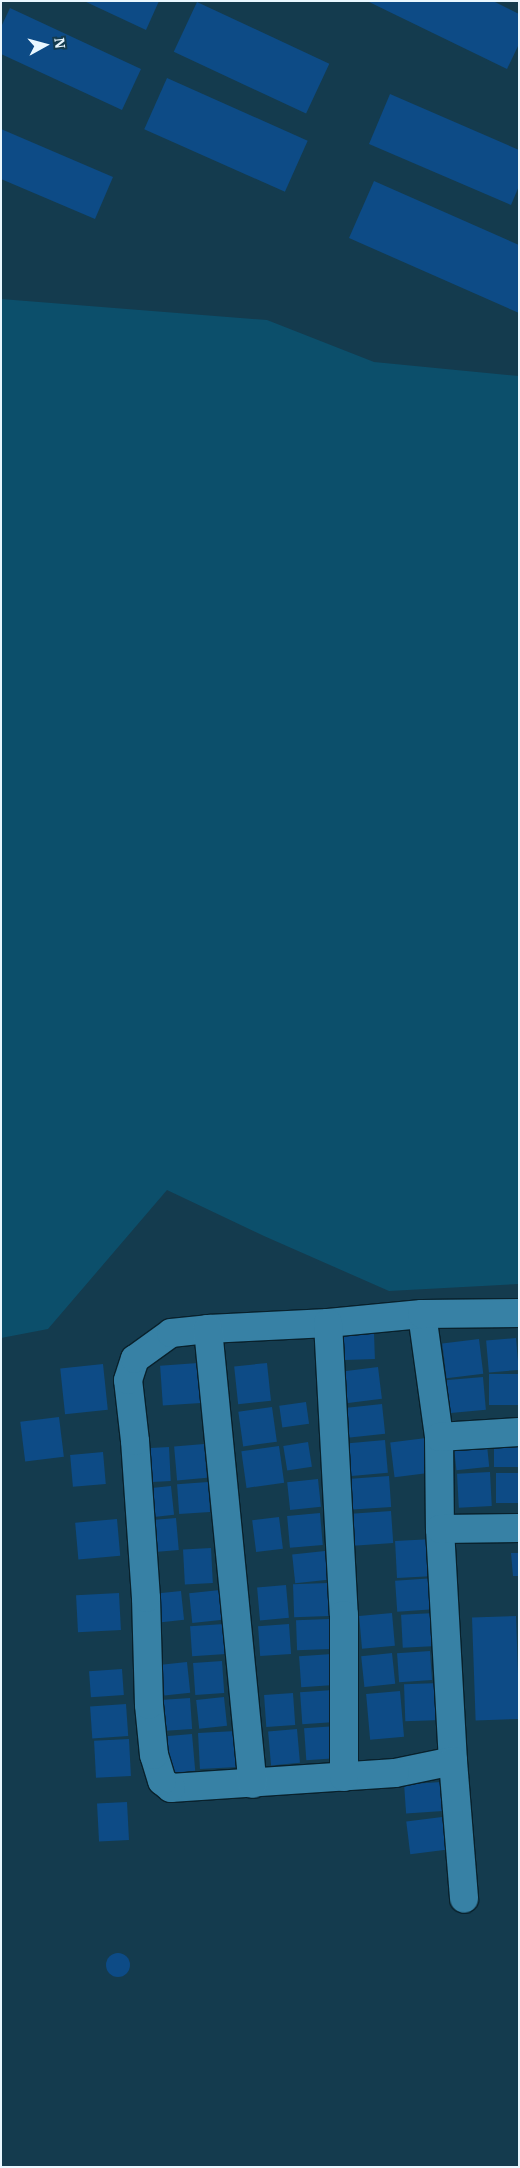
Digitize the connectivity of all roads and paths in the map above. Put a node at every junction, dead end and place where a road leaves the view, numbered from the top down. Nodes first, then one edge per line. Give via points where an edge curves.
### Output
1 (519, 1313) edge
2 (422, 1314) junction
3 (328, 1324) junction
4 (208, 1329) junction
5 (519, 1432) edge
6 (439, 1437) junction
7 (519, 1528) edge
8 (440, 1529) junction
9 (453, 1761) junction
10 (344, 1777) junction
11 (253, 1784) junction
12 (464, 1899) dead end

1 - 2 street
2 - 3 street
2 - 6 street
3 - 4 street
3 - 10 street via 344,1615
4 - 11 street
4 - 11 street via 171,1333 154,1343 135,1359 128,1380 146,1598 149,1705 154,1755 162,1781 171,1788
5 - 6 street
6 - 8 street
7 - 8 street
8 - 9 street
9 - 10 street via 395,1773
9 - 12 street
10 - 11 street

